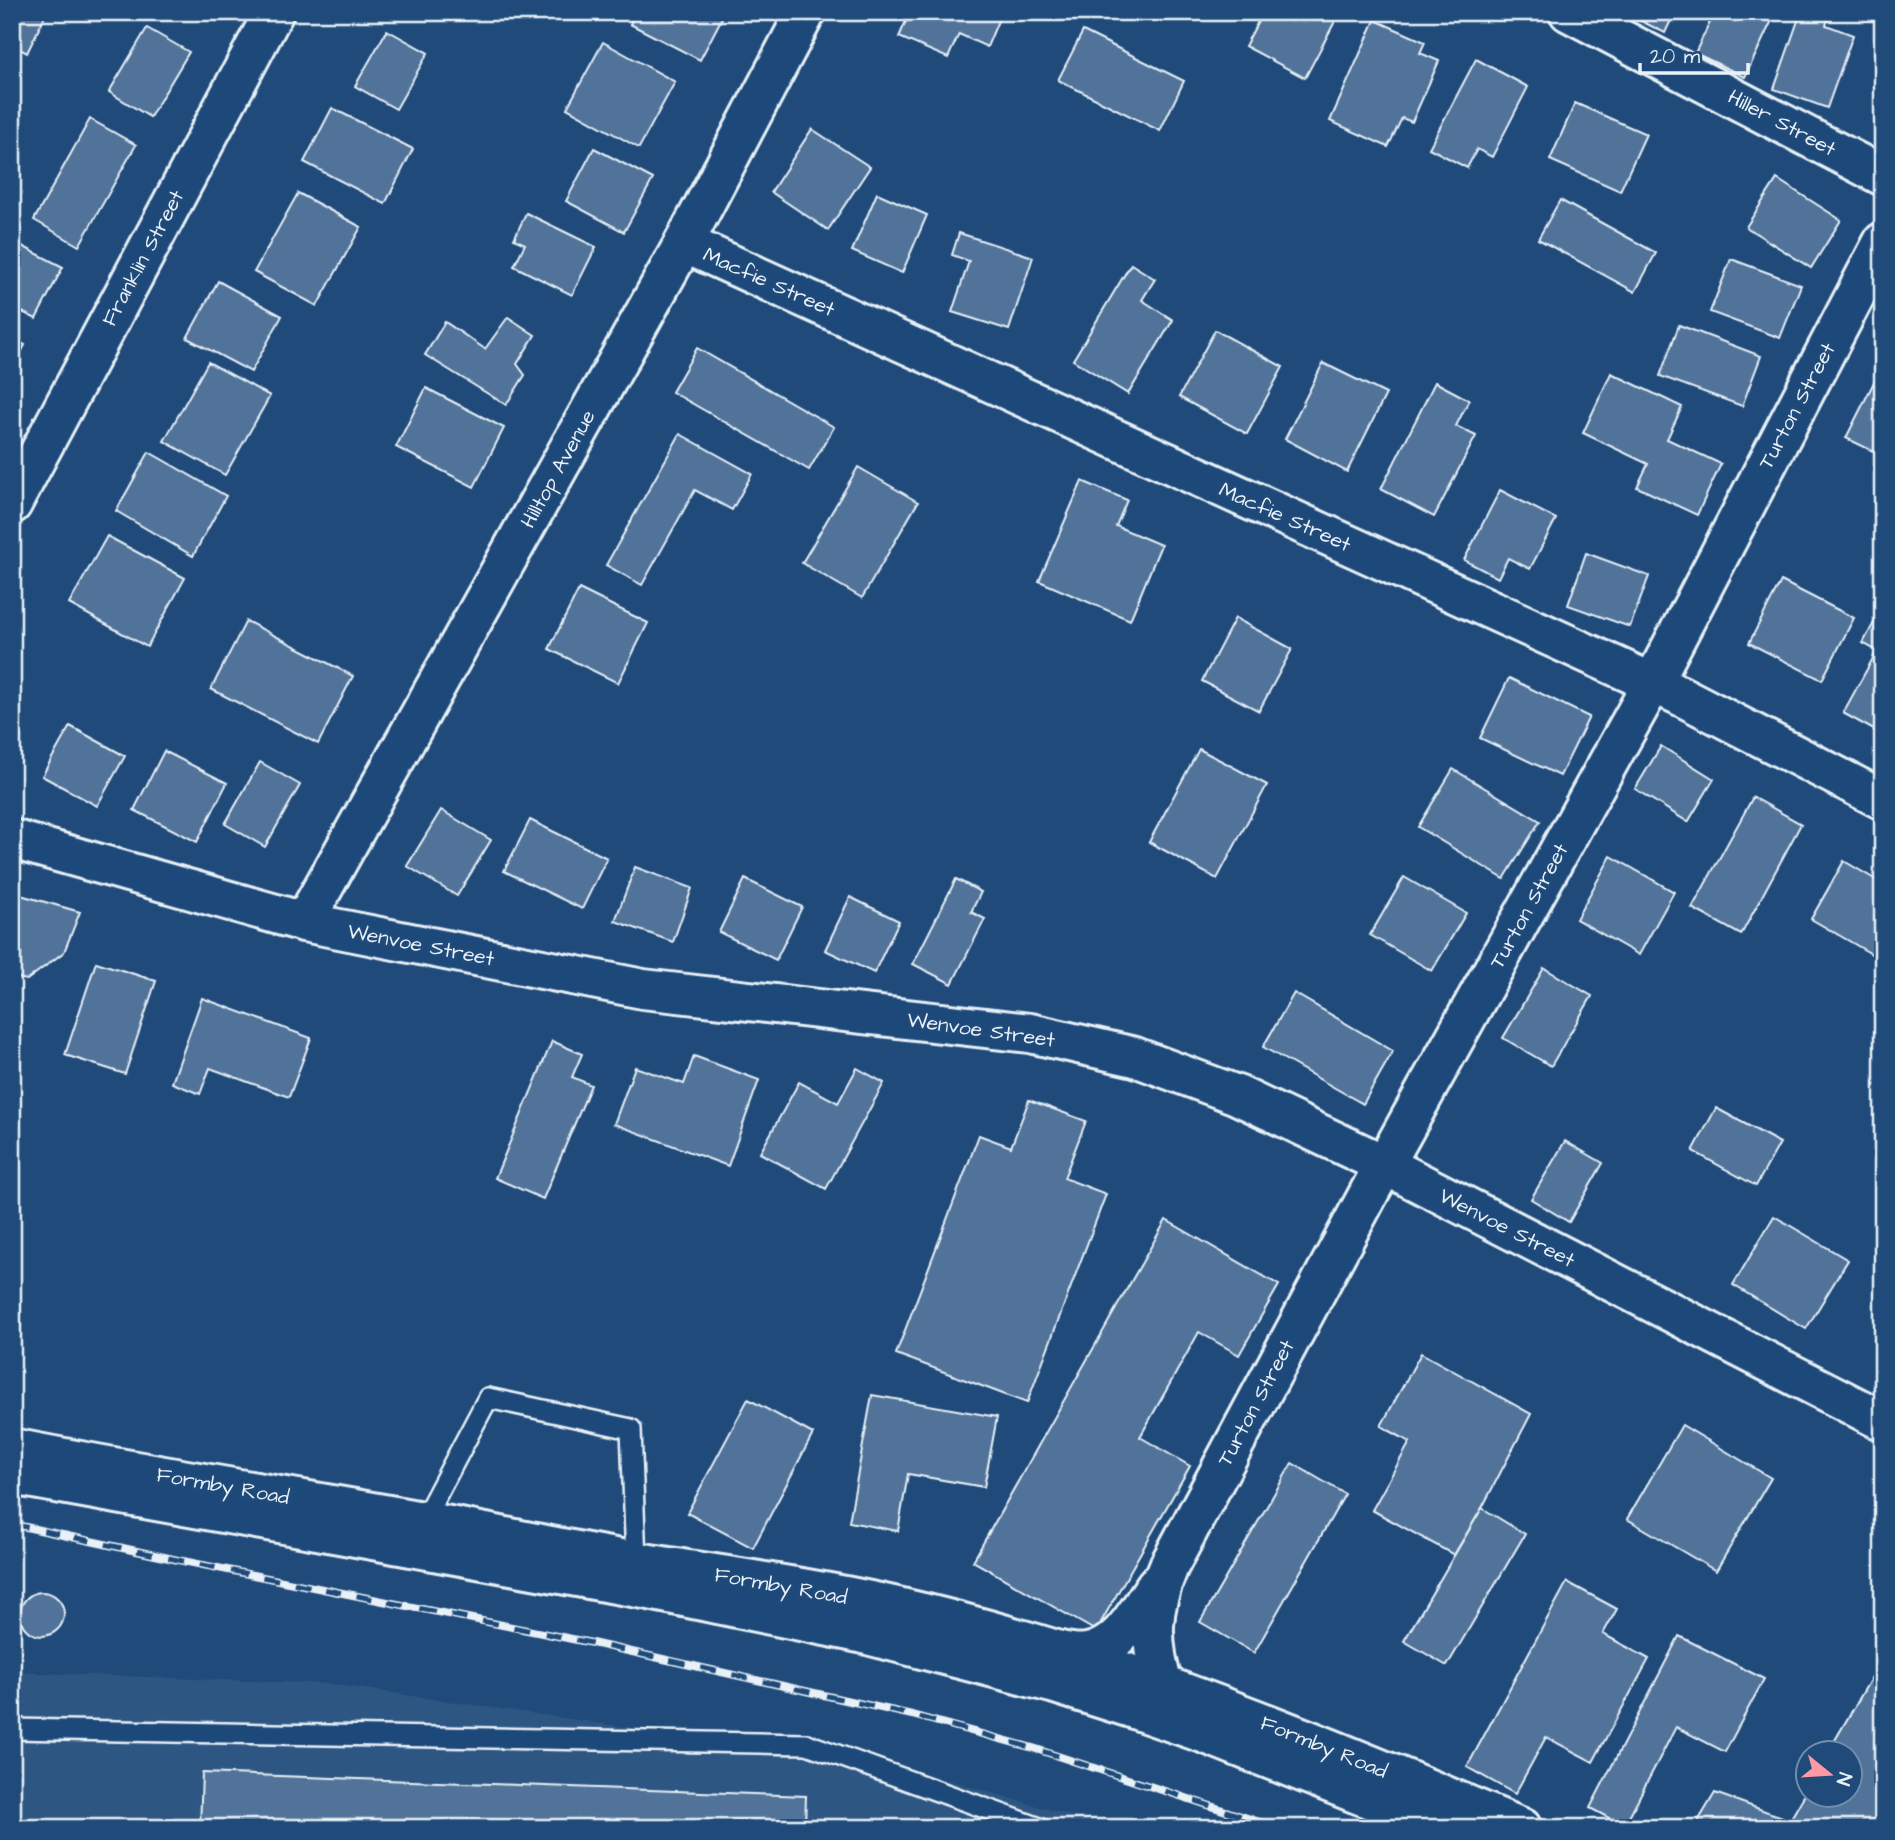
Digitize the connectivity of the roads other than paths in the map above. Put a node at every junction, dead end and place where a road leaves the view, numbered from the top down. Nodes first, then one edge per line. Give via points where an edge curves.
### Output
1 (274, 12) edge
2 (806, 12) edge
3 (1569, 12) edge
4 (1883, 176) edge
5 (1883, 242) edge
6 (684, 243) junction
7 (12, 504) edge
8 (1652, 684) junction
9 (1883, 800) edge
10 (12, 839) edge
11 (304, 922) junction
12 (1384, 1165) junction
13 (1883, 1421) edge
14 (12, 1448) edge
15 (12, 1475) edge
16 (423, 1521) junction
17 (636, 1562) junction
18 (1169, 1566) junction
19 (1053, 1650) junction
20 (1163, 1686) junction
21 (12, 1729) edge
22 (1040, 1828) edge
23 (1444, 1828) edge
24 (1522, 1828) edge

1 - 7 street, Franklin Street
2 - 6 street, Hilltop Avenue
3 - 4 street, Hiller Street
5 - 8 street, Turton Street
6 - 8 street, Macfie Street
6 - 11 street, Hilltop Avenue
8 - 9 street, Macfie Street
8 - 12 street, Turton Street
10 - 11 street, Wenvoe Street
11 - 12 street, Wenvoe Street via 643,989 1030,1033 1122,1054 1237,1095
12 - 13 street, Wenvoe Street
12 - 18 street, Turton Street
14 - 16 street, Formby Road
15 - 23 street, Formby Road via 644,1589 864,1634 1130,1708
16 - 17 street, Formby Road
16 - 17 lane via 488,1398 631,1429
17 - 19 street, Formby Road via 894,1606
18 - 19 street, Turton Street via 1115,1639 1085,1654
18 - 20 street, Turton Street via 1153,1614
19 - 20 street, Formby Road
20 - 24 street, Formby Road via 1308,1738
21 - 22 lane via 807,1744

